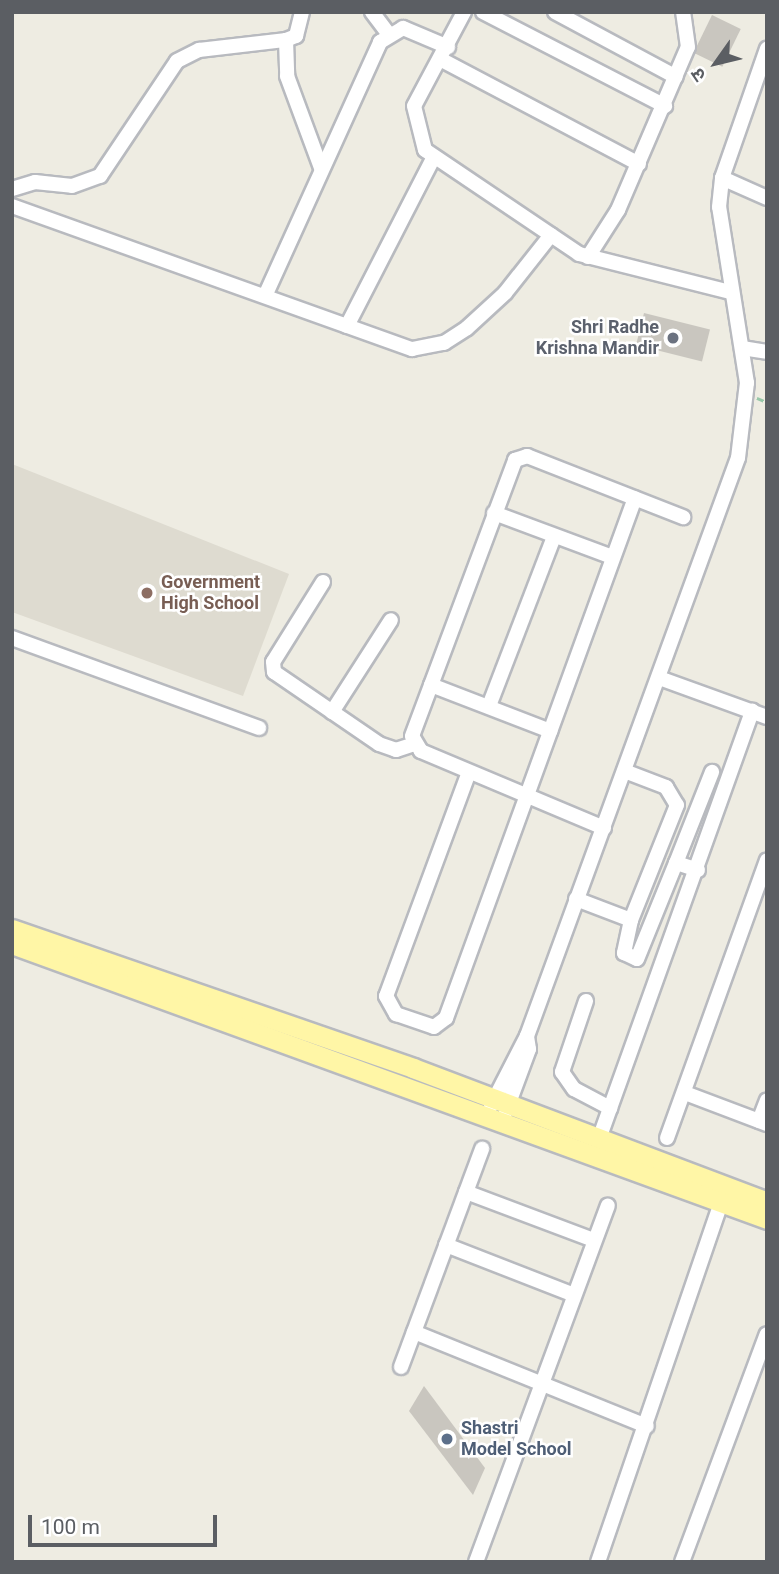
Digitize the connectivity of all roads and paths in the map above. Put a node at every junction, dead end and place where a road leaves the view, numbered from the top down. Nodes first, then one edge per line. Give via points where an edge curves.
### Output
1 (302, 12) edge
2 (372, 12) edge
3 (464, 12) edge
4 (484, 12) edge
5 (555, 12) edge
6 (684, 12) edge
7 (388, 33) junction
8 (286, 40) junction
9 (767, 49) edge
10 (444, 53) junction
11 (676, 77) junction
12 (665, 106) junction
13 (434, 157) junction
14 (639, 164) junction
15 (321, 168) junction
16 (722, 178) junction
17 (12, 189) edge
18 (767, 198) edge
19 (12, 206) edge
20 (551, 236) junction
21 (588, 257) junction
22 (730, 292) junction
23 (265, 296) junction
24 (348, 326) junction
25 (742, 348) junction
26 (767, 352) edge
27 (635, 498) junction
28 (494, 513) junction
29 (683, 517) dead end
30 (554, 537) junction
31 (612, 557) junction
32 (323, 582) dead end
33 (391, 620) dead end
34 (12, 638) edge
35 (662, 679) junction
36 (431, 685) junction
37 (489, 706) junction
38 (332, 712) junction
39 (760, 714) edge
40 (259, 728) dead end
41 (550, 731) junction
42 (414, 744) junction
43 (469, 772) junction
44 (627, 772) junction
45 (712, 772) dead end
46 (527, 795) junction
47 (604, 828) junction
48 (767, 860) edge
49 (676, 863) junction
50 (698, 870) junction
51 (576, 899) junction
52 (631, 920) junction
53 (12, 929) edge
54 (12, 944) edge
55 (586, 1001) dead end
56 (685, 1093) junction
57 (767, 1100) edge
58 (501, 1101) junction
59 (610, 1108) junction
60 (494, 1120) junction
61 (763, 1123) edge
62 (667, 1138) dead end
63 (599, 1139) junction
64 (482, 1149) dead end
65 (466, 1192) junction
66 (724, 1194) junction
67 (767, 1202) edge
68 (608, 1206) dead end
69 (767, 1219) edge
70 (594, 1240) junction
71 (446, 1245) junction
72 (574, 1295) junction
73 (414, 1332) junction
74 (767, 1334) edge
75 (401, 1367) dead end
76 (540, 1385) junction
77 (647, 1426) junction
78 (476, 1562) edge
79 (598, 1562) edge
80 (682, 1562) edge

1 - 8 street via 296,36
2 - 7 street
3 - 10 street
4 - 12 street
5 - 11 street
6 - 11 street via 690,36
7 - 10 street via 403,28
7 - 15 street
8 - 15 street via 287,76
8 - 17 street via 187,54 165,72 100,176 72,186 35,182
9 - 16 street
10 - 13 street via 412,115 418,139
10 - 14 street
11 - 12 street
12 - 14 street
13 - 20 street
13 - 24 street
14 - 21 street
15 - 23 street
16 - 18 street
16 - 22 street via 721,231
19 - 23 street
20 - 21 street
20 - 24 street via 505,293 444,343 412,349
21 - 22 street via 625,261
22 - 25 street
23 - 24 street
25 - 26 street
25 - 35 street via 746,422 738,458
27 - 28 street via 521,456
27 - 29 street
27 - 31 street
28 - 30 street
28 - 36 street
30 - 31 street
30 - 37 street
31 - 41 street
32 - 38 street via 274,672
33 - 38 street
34 - 40 street
35 - 39 street
35 - 44 street
36 - 37 street
36 - 42 street
37 - 41 street
38 - 42 street via 388,748
39 - 50 street
41 - 46 street
42 - 43 street
43 - 46 street
43 - 46 street via 386,996 396,1014 438,1027 446,1018
44 - 47 street
44 - 52 street via 666,787 677,805
45 - 49 street
46 - 47 street
47 - 51 street
48 - 56 street
49 - 50 street
49 - 52 street via 633,960 624,953
50 - 59 street
51 - 52 street
51 - 58 street
53 - 58 main road
54 - 60 main road
55 - 59 street via 562,1072 574,1089
56 - 61 street
56 - 62 street
57 - 61 street
58 - 60 street
58 - 63 main road
59 - 63 street
60 - 66 main road
63 - 66 main road
64 - 65 street
65 - 70 street
65 - 71 street
66 - 67 main road
66 - 69 main road
66 - 77 street
68 - 70 street
70 - 72 street
71 - 72 street
71 - 73 street
72 - 76 street
73 - 75 street
73 - 76 street
74 - 80 street
76 - 77 street
76 - 78 street
77 - 79 street

